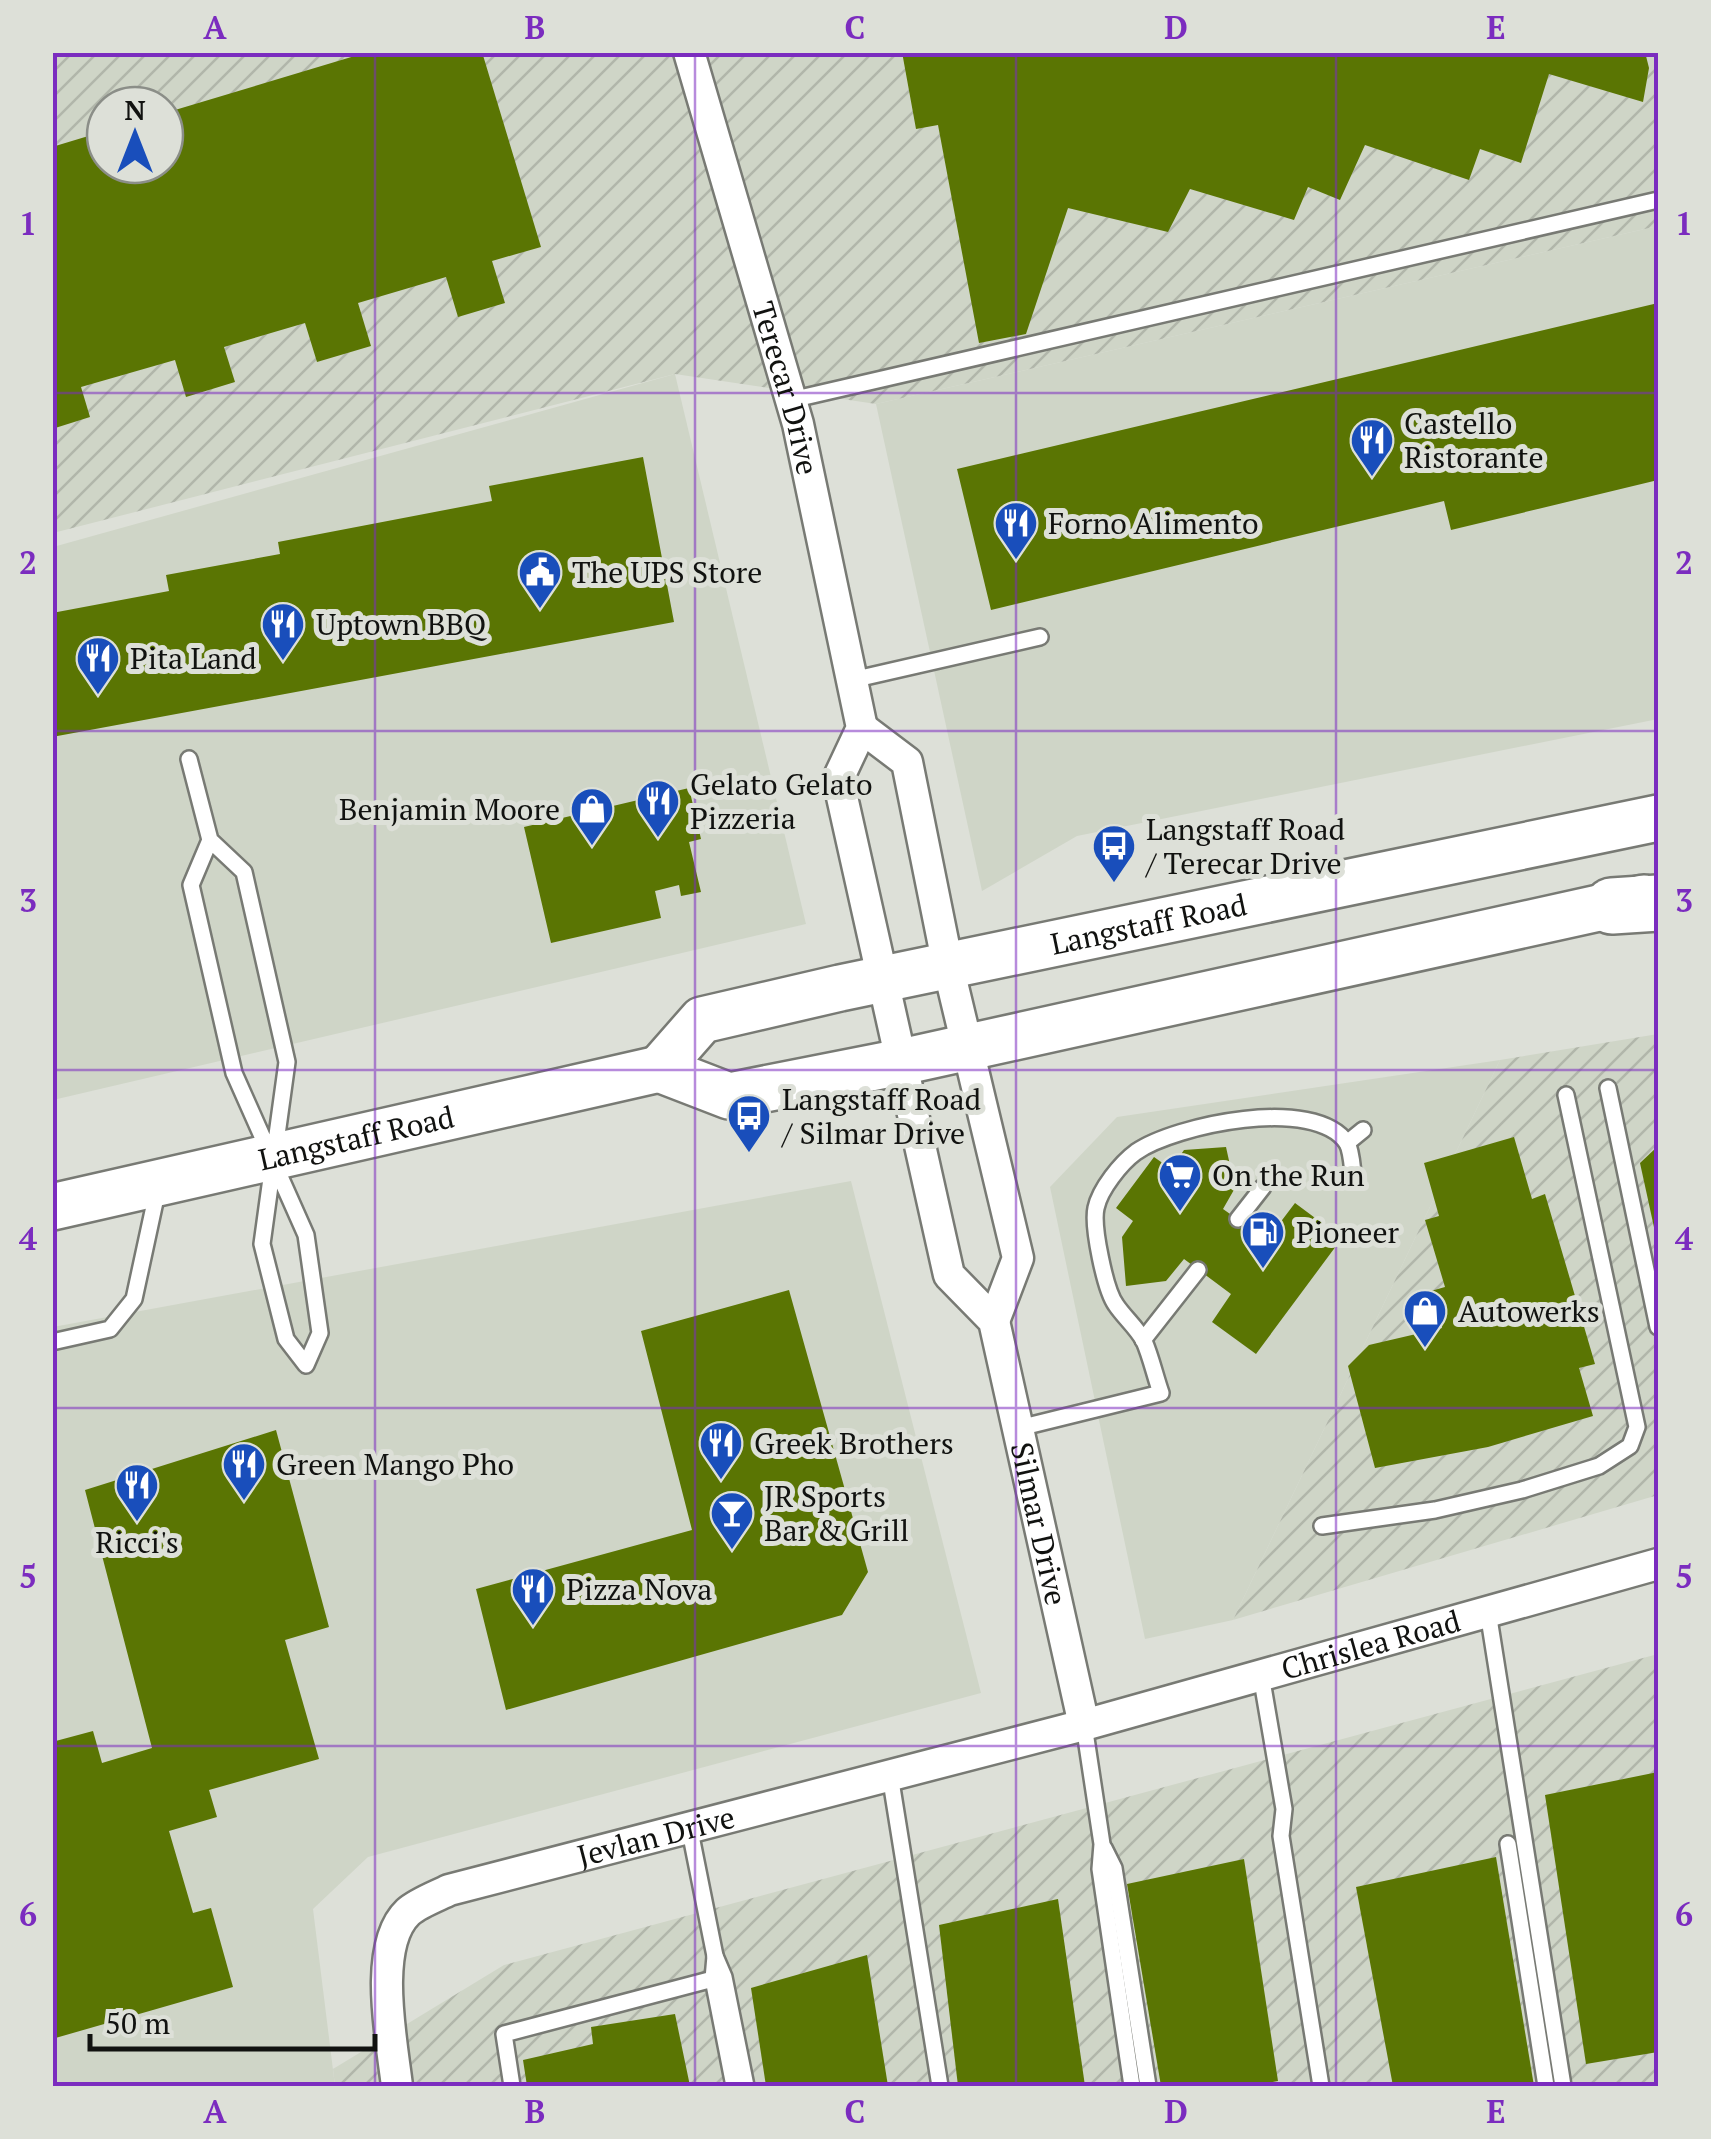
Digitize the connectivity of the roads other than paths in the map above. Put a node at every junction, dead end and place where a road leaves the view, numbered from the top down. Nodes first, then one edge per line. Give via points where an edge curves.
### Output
1 (689, 52) edge
2 (1658, 200) edge
3 (792, 400) junction
4 (1040, 637) dead end
5 (852, 680) junction
6 (862, 728) junction
7 (190, 758) dead end
8 (1658, 818) edge
9 (210, 840) junction
10 (1643, 901) edge
11 (948, 966) junction
12 (882, 979) junction
13 (967, 1047) junction
14 (901, 1062) junction
15 (659, 1069) junction
16 (1608, 1088) dead end
17 (1566, 1095) dead end
18 (1362, 1130) dead end
19 (1348, 1144) junction
20 (272, 1156) junction
21 (1354, 1173) dead end
22 (159, 1183) junction
23 (1263, 1187) dead end
24 (52, 1208) edge
25 (1238, 1219) dead end
26 (1198, 1270) dead end
27 (994, 1321) junction
28 (1658, 1327) edge
29 (1143, 1340) junction
30 (52, 1342) edge
31 (1019, 1428) junction
32 (1322, 1526) dead end
33 (1658, 1564) edge
34 (1488, 1612) junction
35 (1261, 1676) junction
36 (1084, 1725) junction
37 (890, 1775) junction
38 (690, 1826) junction
39 (1102, 1844) junction
40 (1508, 1844) dead end
41 (715, 1956) junction
42 (713, 1978) junction
43 (396, 2086) edge
44 (512, 2086) edge
45 (734, 2086) edge
46 (746, 2086) edge
47 (940, 2086) edge
48 (1132, 2086) edge
49 (1148, 2086) edge
50 (1321, 2086) edge
51 (1546, 2086) edge
52 (1563, 2086) edge

1 - 3 street, Terecar Drive
2 - 3 lane
3 - 5 street, Terecar Drive
4 - 5 lane
5 - 6 street, Terecar Drive
6 - 11 street via 907,762
6 - 12 street via 838,779
7 - 9 lane
8 - 11 main road, Langstaff Road
9 - 20 lane via 191,886 234,1073
9 - 20 lane via 244,872 287,1062
10 - 13 main road
11 - 12 main road, Langstaff Road
11 - 13 street
12 - 14 street
12 - 15 main road, Langstaff Road via 702,1020
13 - 14 main road
13 - 27 street via 1018,1258
14 - 15 main road via 730,1096
14 - 27 street via 949,1275
15 - 20 main road, Langstaff Road
16 - 28 lane
17 - 32 lane via 1637,1427 1630,1446 1599,1466 1522,1490
18 - 19 lane
19 - 21 lane
19 - 29 lane via 1305,1119 1269,1118 1168,1135 1134,1154 1095,1209 1112,1301
20 - 20 lane via 262,1244 286,1339 306,1365 320,1333 306,1236
20 - 22 main road, Langstaff Road
22 - 24 main road, Langstaff Road
22 - 30 lane via 134,1299 110,1329
23 - 25 lane
26 - 29 lane
27 - 31 street, Silmar Drive
29 - 31 lane via 1160,1393
31 - 36 street, Silmar Drive
33 - 34 street, Chrislea Road
34 - 35 street, Chrislea Road
34 - 52 lane
35 - 36 street, Chrislea Road
35 - 50 lane
36 - 37 street, Jevlan Drive
36 - 39 lane
37 - 38 street, Jevlan Drive
37 - 47 lane
38 - 41 lane
38 - 43 street, Jevlan Drive via 449,1890 407,1912 389,1947
39 - 48 lane via 1100,1870
39 - 49 lane via 1114,1868
40 - 51 lane
41 - 42 lane
41 - 46 lane
42 - 44 lane via 504,2034
42 - 45 lane

